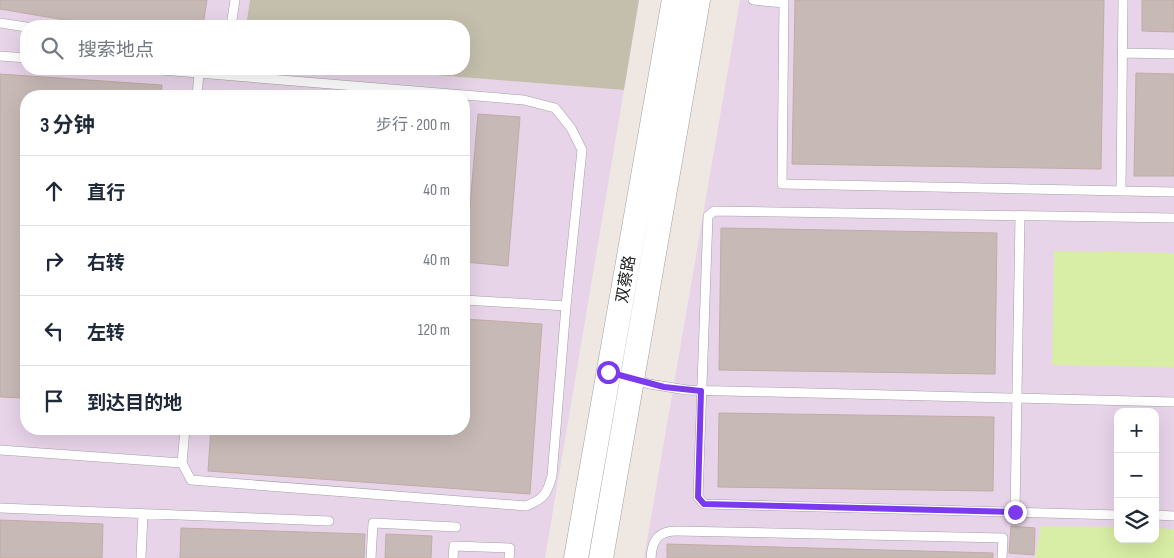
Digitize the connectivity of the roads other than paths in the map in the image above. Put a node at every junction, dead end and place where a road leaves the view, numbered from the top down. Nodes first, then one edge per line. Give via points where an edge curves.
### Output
1 (235, 0) edge
2 (674, 0) edge
3 (698, 0) edge
4 (753, 0) edge
5 (1123, 0) edge
6 (784, 1) edge
7 (232, 20) edge
8 (0, 23) edge
9 (20, 26) edge
10 (1123, 53) junction
11 (1174, 54) edge
12 (0, 56) edge
13 (20, 58) edge
14 (199, 75) edge
15 (223, 75) edge
16 (198, 90) edge
17 (404, 90) edge
18 (470, 96) edge
19 (1121, 191) junction
20 (1174, 192) edge
21 (1020, 216) junction
22 (1174, 218) edge
23 (470, 300) edge
24 (566, 306) junction
25 (608, 372) junction
26 (632, 379) junction
27 (701, 391) junction
28 (1017, 398) junction
29 (1174, 402) edge
30 (184, 435) edge
31 (0, 450) edge
32 (182, 463) junction
33 (0, 508) edge
34 (1015, 512) junction
35 (143, 514) junction
36 (1114, 514) edge
37 (1159, 516) edge
38 (1174, 516) edge
39 (329, 521) dead end
40 (456, 526) dead end
41 (141, 558) edge
42 (372, 558) edge
43 (454, 558) edge
44 (510, 558) edge
45 (576, 558) edge
46 (601, 558) edge
47 (651, 558) edge
48 (1002, 558) edge

1 - 7 lane
2 - 25 street, 双蔡路
3 - 26 street, 双蔡路
4 - 6 lane
5 - 10 lane
6 - 19 lane via 782,184
8 - 9 lane
10 - 11 lane
10 - 19 lane
12 - 13 lane
14 - 16 lane
15 - 17 lane
18 - 24 lane via 524,100 555,108 572,128 582,150
19 - 20 lane
21 - 22 lane
21 - 27 lane via 714,211 708,216 706,230
21 - 28 lane
23 - 24 lane
24 - 32 lane via 552,476 548,492 536,502 526,506 191,480
25 - 26 lane
25 - 45 street, 双蔡路
26 - 27 lane
26 - 46 street, 双蔡路
27 - 28 lane
27 - 34 lane via 698,497 704,504
28 - 29 lane
28 - 34 lane
30 - 32 lane
31 - 32 lane
33 - 35 lane
34 - 36 lane
35 - 39 lane
35 - 41 lane
37 - 38 lane
40 - 42 lane via 373,523
43 - 44 lane via 454,546 510,548
47 - 48 lane via 654,543 667,531 1003,538

